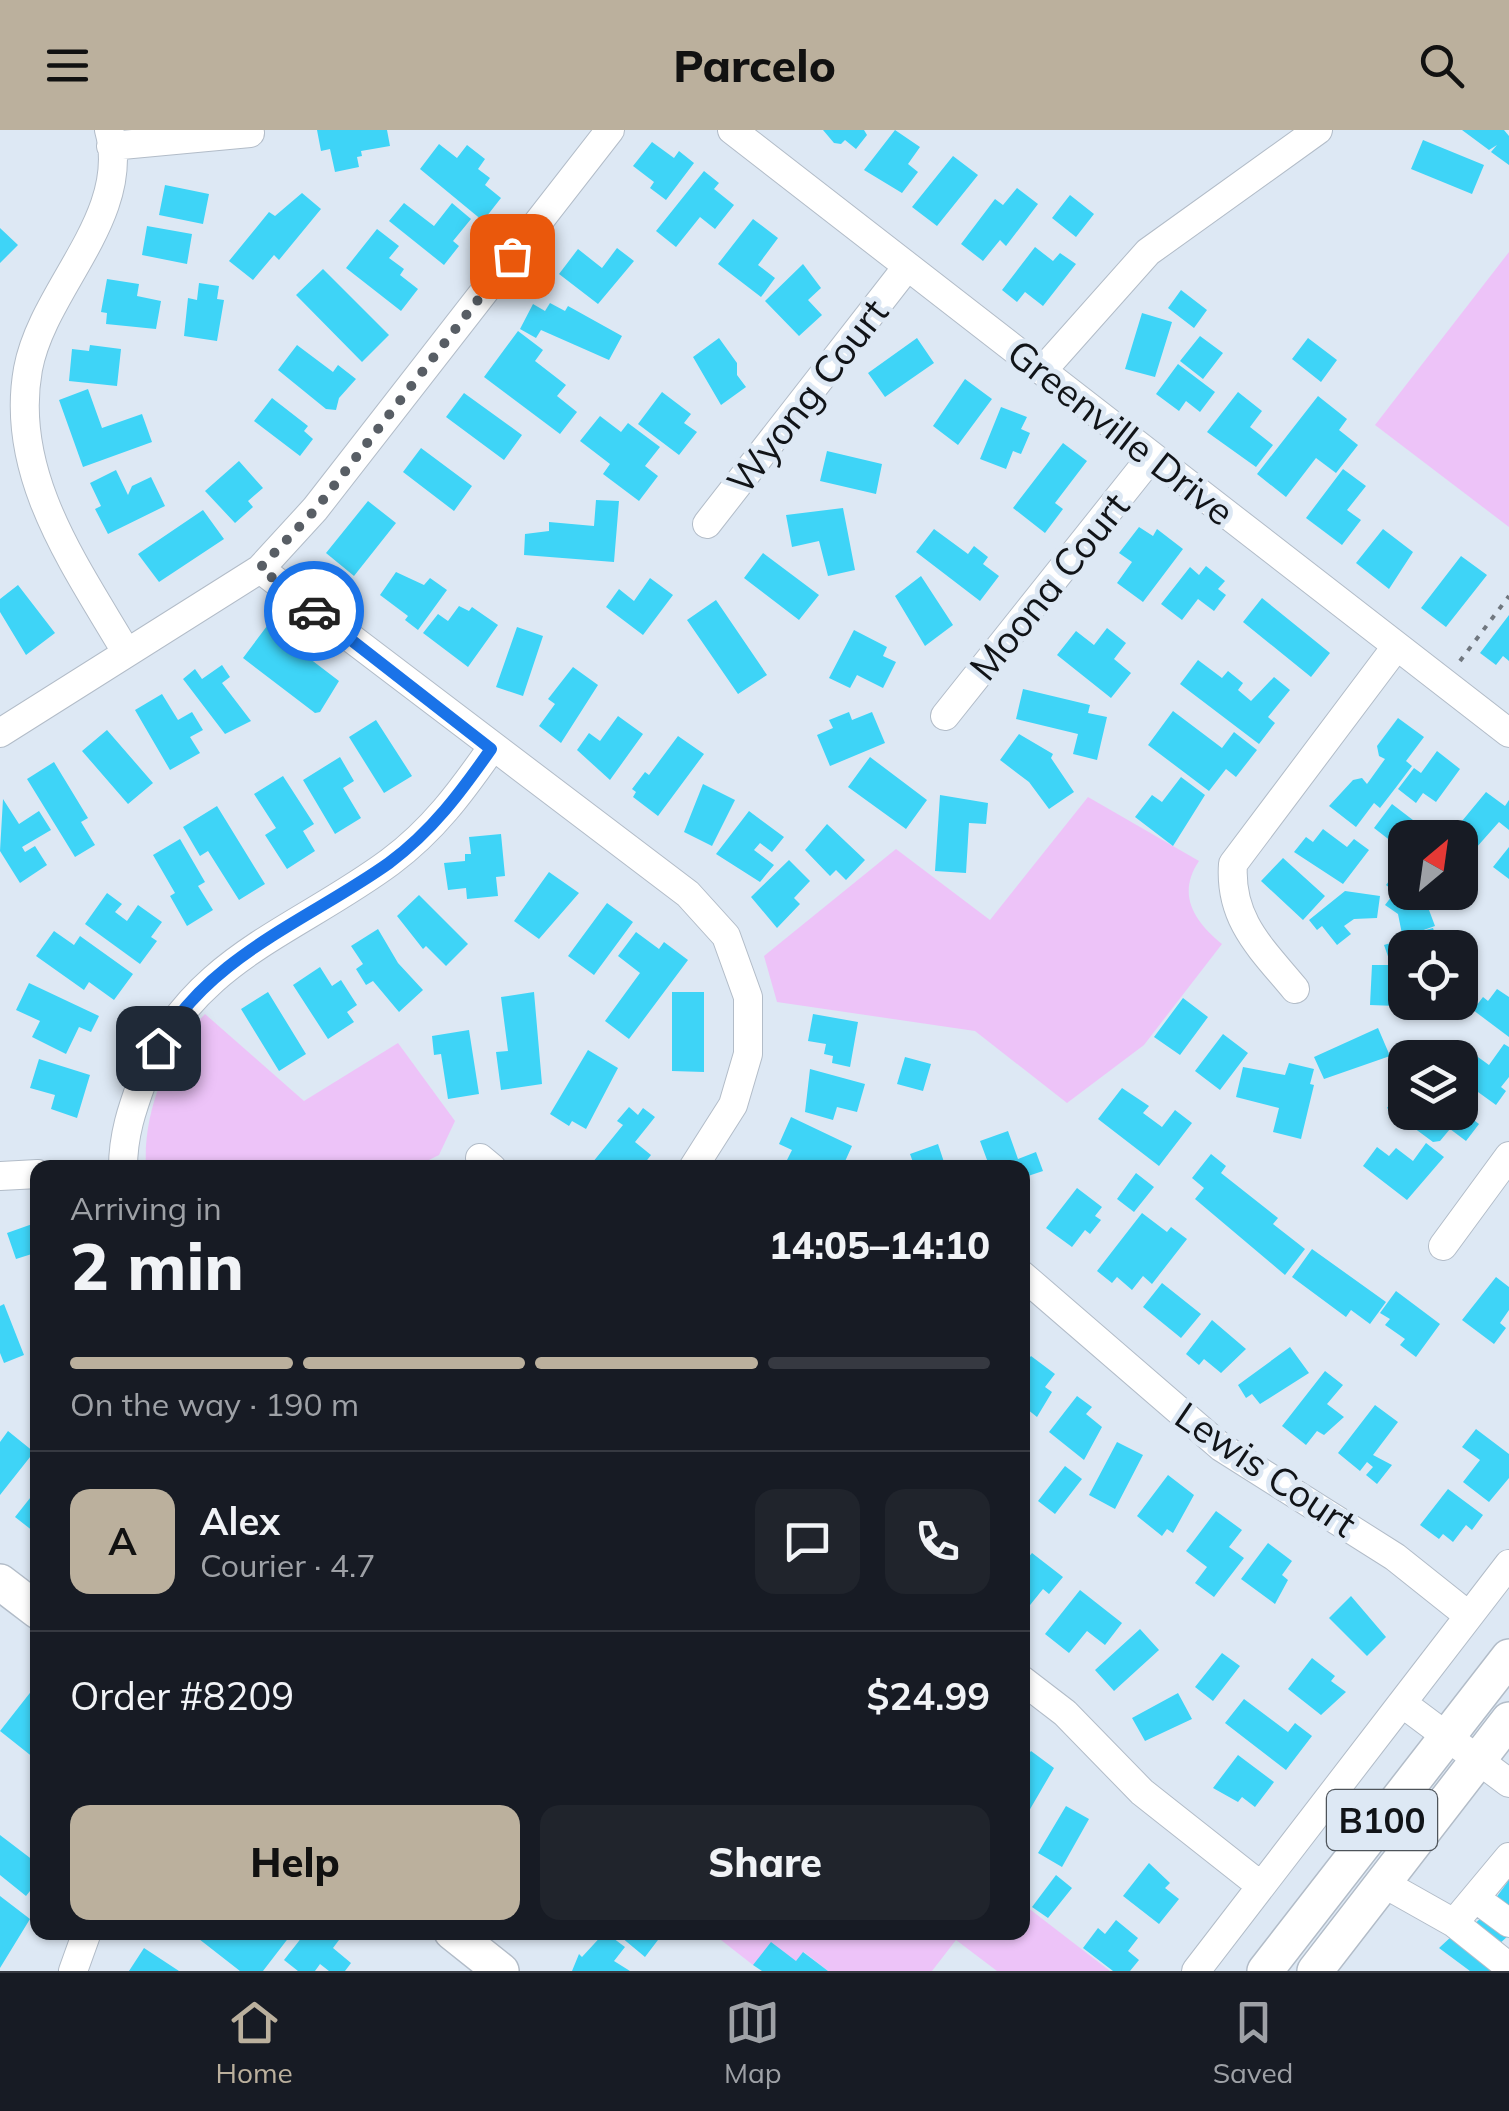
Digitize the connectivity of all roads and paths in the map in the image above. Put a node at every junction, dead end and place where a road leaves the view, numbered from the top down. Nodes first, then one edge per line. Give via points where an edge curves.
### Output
1 (610, 130) edge
2 (732, 130) edge
3 (1318, 130) edge
4 (250, 133) dead end
5 (110, 138) edge
6 (907, 268) junction
7 (1042, 370) junction
8 (13, 420) edge
9 (1152, 456) junction
10 (706, 524) dead end
11 (260, 568) junction
12 (1509, 596) edge
13 (1396, 647) junction
14 (125, 650) junction
15 (1460, 661) dead end
16 (945, 716) dead end
17 (0, 732) edge
18 (1509, 733) edge
19 (491, 749) junction
20 (1295, 989) dead end
21 (1509, 1156) edge
22 (123, 1160) edge
23 (698, 1160) edge
24 (30, 1174) edge
25 (0, 1176) edge
26 (1443, 1246) dead end
27 (1030, 1282) edge
28 (1509, 1564) edge
29 (0, 1582) edge
30 (30, 1605) edge
31 (1470, 1616) junction
32 (1509, 1657) edge
33 (1030, 1686) edge
34 (1402, 1704) junction
35 (1509, 1720) edge
36 (1448, 1738) junction
37 (1479, 1760) junction
38 (1509, 1783) edge
39 (1383, 1883) junction
40 (1490, 1883) edge
41 (1262, 1886) junction
42 (1509, 1905) edge
43 (1509, 1923) edge
44 (84, 1940) edge
45 (1509, 1943) edge
46 (1509, 1967) edge
47 (74, 1971) edge
48 (1196, 1971) edge
49 (1265, 1971) edge
50 (1315, 1971) edge

1 - 11 street via 316,509
2 - 6 street, Greenville Drive
3 - 7 street via 1148,252
4 - 5 street
5 - 8 street via 105,204 38,335
6 - 7 street, Greenville Drive
6 - 10 street, Wyong Court
7 - 9 street, Greenville Drive
8 - 14 street via 53,526
9 - 13 street, Greenville Drive
9 - 16 street, Moona Court
11 - 14 street
11 - 19 street
12 - 15 path
13 - 18 street, Greenville Drive
13 - 20 street via 1233,864 1234,907 1244,928
14 - 17 street
19 - 22 street via 438,822 390,862 195,992 142,1084
19 - 23 street via 688,894 726,936 748,997 748,1054 733,1105
21 - 26 street
24 - 25 street
27 - 31 street, Lewis Court via 1221,1447 1395,1556
28 - 31 street
29 - 30 main road
31 - 34 street
32 - 36 main road, B100
33 - 41 street via 1142,1792
34 - 36 street
34 - 41 street
35 - 37 main road, B100
36 - 37 street
36 - 49 main road, B100
37 - 38 street
37 - 39 main road, B100
39 - 40 street
39 - 50 main road, B100
40 - 42 street
40 - 43 street
40 - 45 street
40 - 46 street
41 - 48 street
44 - 47 street

